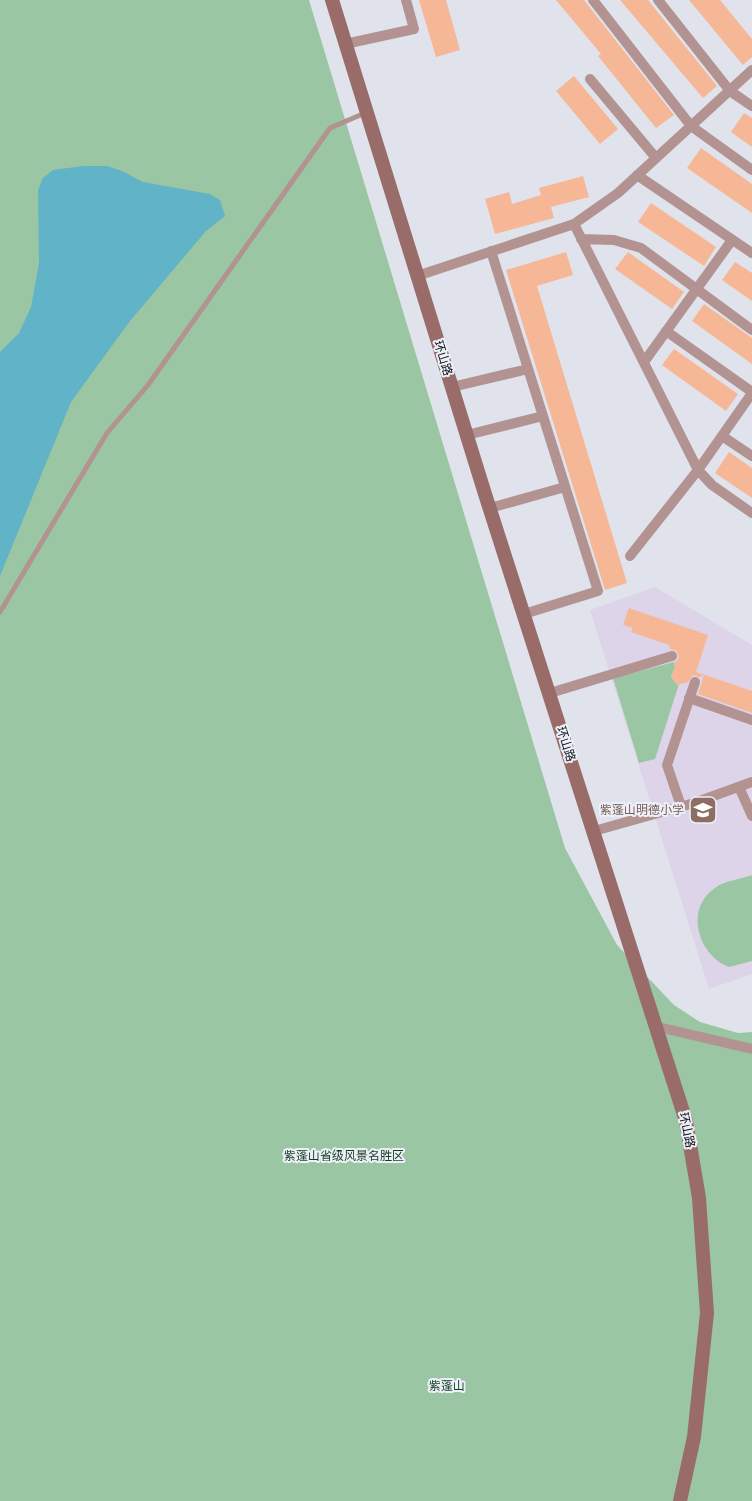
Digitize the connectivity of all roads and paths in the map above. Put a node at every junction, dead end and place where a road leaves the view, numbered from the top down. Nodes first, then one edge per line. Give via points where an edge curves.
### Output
1 (332, 0) edge
2 (406, 0) edge
3 (593, 0) edge
4 (658, 0) edge
5 (345, 44) junction
6 (752, 70) edge
7 (590, 80) dead end
8 (730, 91) junction
9 (752, 106) edge
10 (367, 112) junction
11 (691, 126) junction
12 (656, 158) junction
13 (752, 170) edge
14 (637, 175) junction
15 (574, 224) junction
16 (582, 239) junction
17 (732, 240) junction
18 (491, 251) junction
19 (752, 253) edge
20 (417, 276) junction
21 (696, 289) junction
22 (752, 330) edge
23 (666, 332) junction
24 (644, 362) junction
25 (528, 369) junction
26 (452, 387) junction
27 (752, 392) edge
28 (543, 416) junction
29 (467, 435) junction
30 (722, 436) junction
31 (752, 456) edge
32 (698, 470) junction
33 (565, 487) junction
34 (490, 508) junction
35 (752, 513) edge
36 (630, 556) dead end
37 (0, 612) edge
38 (524, 614) junction
39 (672, 656) dead end
40 (695, 682) dead end
41 (550, 693) junction
42 (689, 698) junction
43 (752, 720) edge
44 (752, 782) edge
45 (739, 787) junction
46 (682, 806) junction
47 (752, 816) edge
48 (594, 831) junction
49 (658, 1027) junction
50 (752, 1049) edge
51 (680, 1501) edge

1 - 5 main road, 环山路
2 - 5 street via 414,29
3 - 11 street
4 - 8 street
5 - 10 main road, 环山路
6 - 8 street
7 - 12 street
8 - 9 street
8 - 11 street
10 - 20 main road, 环山路
10 - 37 lane via 330,128 148,385 107,433
11 - 12 street
11 - 13 street
12 - 14 street
14 - 15 street via 618,193
14 - 17 street
15 - 16 street
15 - 18 street
16 - 21 street via 614,240 641,248
16 - 24 street
17 - 19 street
17 - 21 street
18 - 20 street
18 - 25 street
20 - 26 main road, 环山路
21 - 22 street
21 - 23 street
23 - 24 street
23 - 27 street
24 - 32 street
25 - 26 street
25 - 28 street
26 - 29 main road, 环山路
27 - 30 street
28 - 29 street
28 - 33 street
29 - 34 main road, 环山路
30 - 31 street
30 - 32 street
32 - 35 street via 712,485
32 - 36 street
33 - 34 street
33 - 38 street via 598,592
34 - 38 main road, 环山路
38 - 41 main road, 环山路
39 - 41 street
40 - 42 street
41 - 48 main road, 环山路
42 - 43 street
42 - 46 street via 667,765
44 - 45 street
45 - 46 street
45 - 47 street
46 - 48 street
48 - 49 main road, 环山路
49 - 50 street
49 - 51 main road, 环山路 via 686,1121 699,1198 707,1313 694,1437

